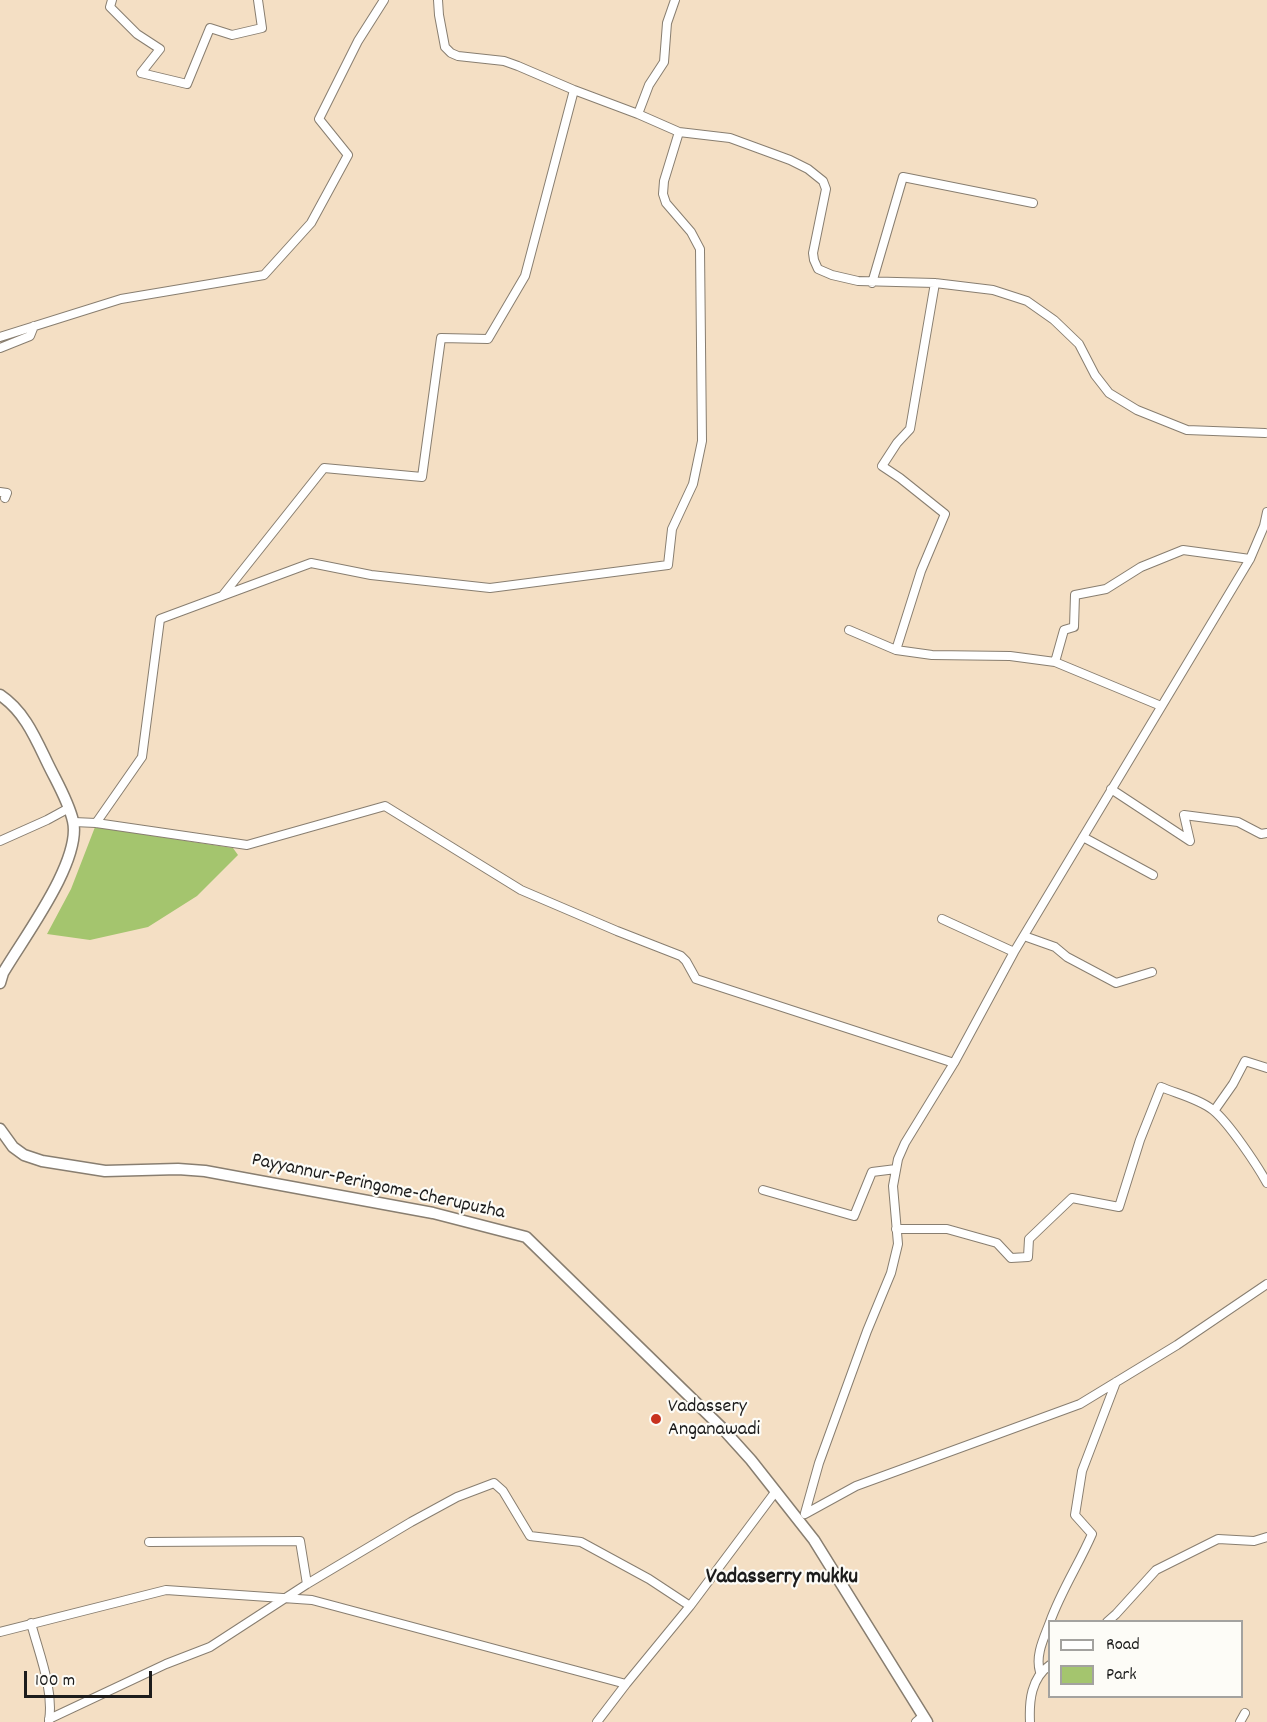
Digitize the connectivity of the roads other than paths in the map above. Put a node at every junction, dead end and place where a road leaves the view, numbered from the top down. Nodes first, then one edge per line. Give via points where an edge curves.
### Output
1 (112, 0) edge
2 (258, 0) edge
3 (384, 0) edge
4 (438, 0) edge
5 (675, 0) edge
6 (574, 90) junction
7 (638, 114) junction
8 (679, 132) junction
9 (1034, 202) dead end
10 (872, 282) junction
11 (935, 283) junction
12 (34, 326) junction
13 (0, 337) edge
14 (0, 348) edge
15 (1267, 424) edge
16 (1266, 434) edge
17 (1267, 512) edge
18 (1250, 558) junction
19 (222, 596) junction
20 (849, 630) dead end
21 (896, 650) junction
22 (1055, 662) junction
23 (0, 695) edge
24 (1161, 706) junction
25 (1112, 789) junction
26 (69, 808) junction
27 (74, 822) junction
28 (96, 823) junction
29 (1267, 832) edge
30 (1083, 837) junction
31 (0, 841) edge
32 (1153, 875) dead end
33 (942, 919) dead end
34 (1024, 936) junction
35 (1014, 952) junction
36 (1152, 972) dead end
37 (0, 983) edge
38 (954, 1063) junction
39 (1267, 1068) edge
40 (1214, 1111) junction
41 (0, 1129) edge
42 (896, 1169) junction
43 (1267, 1183) edge
44 (764, 1190) dead end
45 (896, 1229) junction
46 (1267, 1284) edge
47 (1116, 1382) junction
48 (776, 1491) junction
49 (802, 1516) junction
50 (1267, 1537) edge
51 (149, 1542) dead end
52 (307, 1584) junction
53 (286, 1598) junction
54 (690, 1606) junction
55 (1051, 1620) edge
56 (1109, 1620) edge
57 (31, 1623) junction
58 (1048, 1627) edge
59 (0, 1632) edge
60 (1048, 1666) edge
61 (1040, 1672) junction
62 (626, 1684) junction
63 (1245, 1713) dead end
64 (922, 1720) edge
65 (49, 1721) edge
66 (597, 1722) edge
67 (1030, 1722) edge
68 (1240, 1722) edge

1 - 2 street via 110,7 137,34 160,49 141,73 187,84 210,28 232,35 262,28
3 - 12 street via 319,118 348,154 311,223 264,275 121,299
4 - 6 street via 445,46 451,53 504,61
5 - 7 street via 667,23 664,62 649,85
6 - 7 street
6 - 19 street via 525,276 488,339 441,338 422,477 324,468
7 - 8 street
8 - 10 street via 730,138 790,160 823,181 825,200 813,253 818,269
8 - 19 street via 663,180 663,194 700,249 702,441 693,484 672,529 668,565 490,588 371,575 310,563
9 - 10 street via 903,177
10 - 11 street
11 - 16 street via 993,290 1027,301 1079,344 1109,393 1137,410 1187,430
11 - 21 street via 909,429 882,466 945,514
12 - 13 street
12 - 14 street via 30,336
15 - 16 street
17 - 18 street
18 - 22 street via 1183,550 1141,567 1106,589 1075,595 1074,627 1064,630
18 - 24 street
19 - 28 street via 159,619 142,757
20 - 21 street
21 - 22 street
22 - 24 street
23 - 26 main road via 22,716 35,737
24 - 25 street
25 - 29 street via 1190,841 1184,815 1238,822 1261,834
25 - 30 street
26 - 27 main road
26 - 31 street
27 - 28 street
27 - 37 main road via 72,848 53,892
28 - 38 street via 247,845 384,806 521,890 681,956 696,979
30 - 32 street
30 - 34 street
33 - 35 street
34 - 35 street
34 - 36 street via 1063,951 1067,957 1116,983
35 - 38 street
38 - 42 street via 905,1143
39 - 40 street via 1245,1061
40 - 43 street
40 - 45 street via 1161,1087 1119,1207 1072,1198 1029,1239 1028,1257 1011,1258 997,1243 947,1229
41 - 48 main road, Payyannur-Peringome-Cherupuzha via 24,1155 42,1161 105,1171 204,1171 432,1213 526,1237 723,1429
42 - 44 street via 872,1172 854,1216
42 - 45 street
45 - 49 street via 898,1244 891,1273
46 - 47 street
47 - 49 street via 1080,1404 856,1486
47 - 55 street via 1079,1483 1075,1515 1092,1534
48 - 49 main road, Payyannur-Peringome-Cherupuzha
48 - 54 street
49 - 64 main road, Payyannur-Peringome-Cherupuzha
50 - 56 street via 1254,1541 1218,1539 1156,1570
51 - 52 street via 300,1541
52 - 53 street
52 - 54 street via 457,1497 494,1483 530,1536 581,1542
53 - 57 street via 166,1590
53 - 62 street via 312,1600
53 - 65 street via 210,1647
54 - 62 street
57 - 59 street
57 - 65 street via 49,1692
58 - 61 street via 1041,1644
60 - 61 street
61 - 67 street via 1029,1702
62 - 66 street
63 - 68 street

